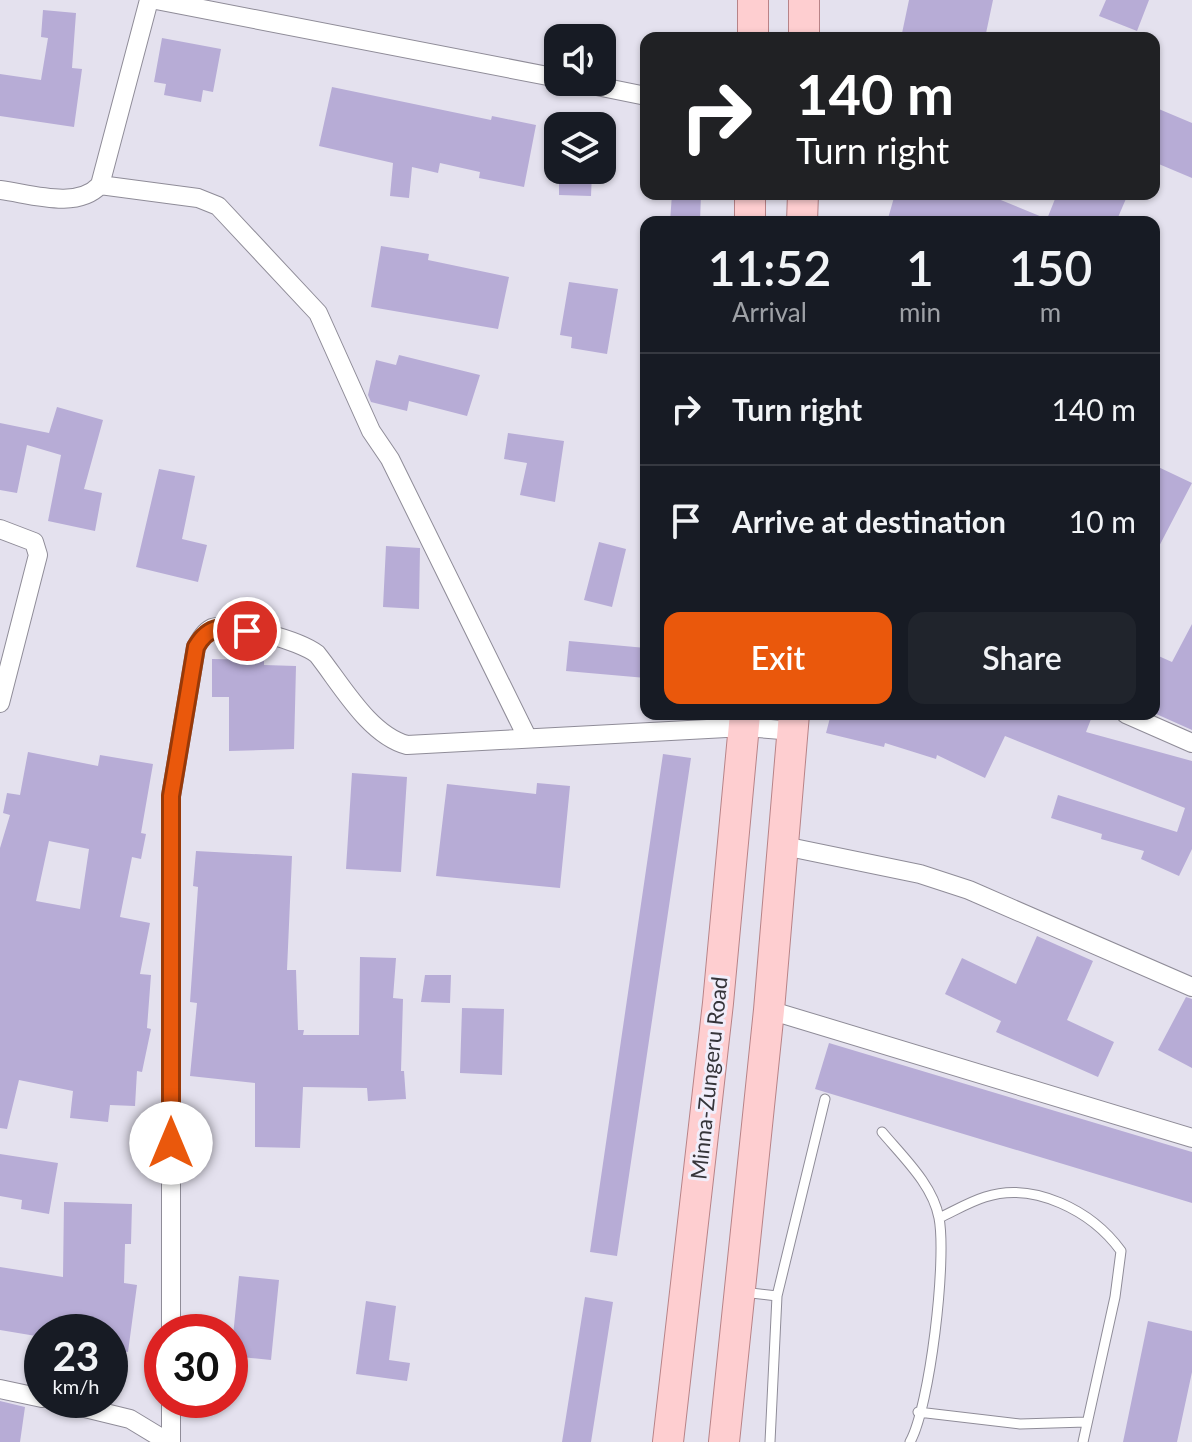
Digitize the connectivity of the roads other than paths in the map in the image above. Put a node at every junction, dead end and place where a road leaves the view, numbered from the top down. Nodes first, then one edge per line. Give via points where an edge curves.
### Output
1 (149, 0) edge
2 (156, 0) edge
3 (753, 0) edge
4 (804, 0) edge
5 (753, 32) edge
6 (804, 32) edge
7 (544, 75) edge
8 (616, 90) edge
9 (640, 95) edge
10 (100, 185) junction
11 (0, 190) edge
12 (0, 529) edge
13 (0, 703) edge
14 (1137, 720) edge
15 (745, 721) edge
16 (794, 722) edge
17 (527, 737) junction
18 (1192, 743) edge
19 (784, 846) junction
20 (1192, 987) edge
21 (769, 1010) junction
22 (825, 1099) dead end
23 (882, 1132) dead end
24 (1192, 1138) edge
25 (939, 1218) junction
26 (740, 1292) junction
27 (777, 1296) junction
28 (171, 1314) edge
29 (0, 1389) edge
30 (24, 1394) edge
31 (918, 1412) junction
32 (126, 1418) edge
33 (170, 1418) edge
34 (1086, 1422) junction
35 (169, 1442) edge
36 (668, 1442) edge
37 (724, 1442) edge
38 (770, 1442) edge
39 (910, 1442) edge
40 (1083, 1442) edge

1 - 10 street
2 - 7 street
3 - 5 main road
4 - 6 main road
8 - 9 street
10 - 11 street via 90,196 69,199
10 - 17 street via 198,198 218,206 318,313 371,431 390,459
12 - 13 street via 34,542 38,555
14 - 18 street
15 - 16 street
15 - 17 street
15 - 36 main road, Minna-Zungeru Road
16 - 19 main road
17 - 28 street via 407,745 391,741 304,645 225,626 202,637 171,796
19 - 20 street via 920,874 969,890
19 - 21 main road
21 - 24 street
21 - 26 main road
22 - 27 lane
23 - 25 lane via 921,1179
25 - 31 lane via 939,1313
25 - 34 lane via 986,1196 1023,1193 1070,1207 1105,1229 1121,1251
26 - 27 lane
26 - 37 main road
27 - 38 lane
29 - 30 street
31 - 34 lane via 1020,1424
31 - 39 lane
32 - 35 street
33 - 35 street
34 - 40 lane

